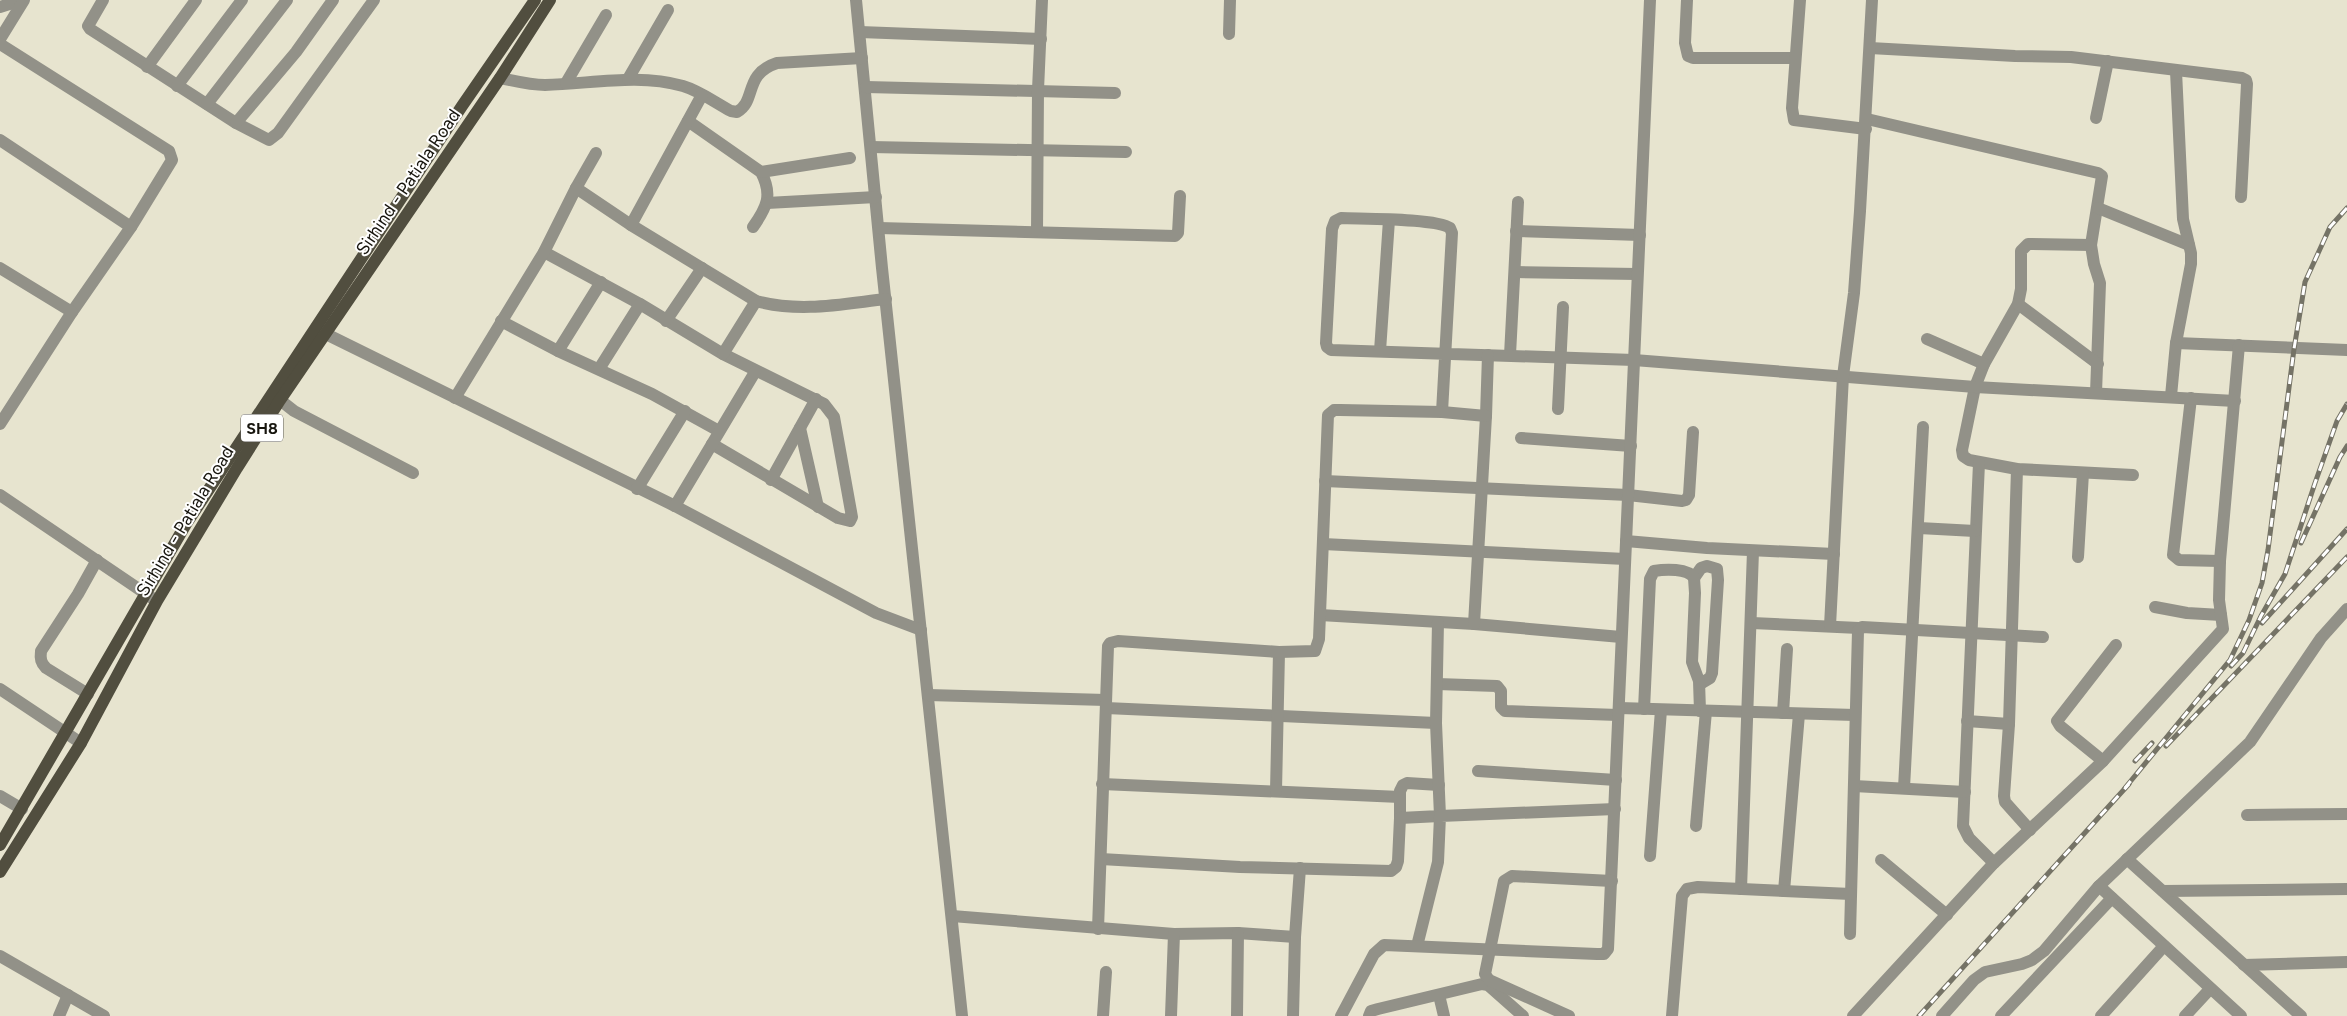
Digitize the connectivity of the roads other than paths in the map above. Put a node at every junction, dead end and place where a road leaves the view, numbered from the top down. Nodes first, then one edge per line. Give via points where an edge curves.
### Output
1 (23, 0) edge
2 (103, 0) edge
3 (196, 0) edge
4 (242, 0) edge
5 (287, 0) edge
6 (334, 0) edge
7 (374, 0) edge
8 (535, 0) edge
9 (550, 0) edge
10 (856, 0) edge
11 (1042, 0) edge
12 (1230, 0) edge
13 (1650, 0) edge
14 (1687, 0) edge
15 (1800, 0) edge
16 (1872, 0) edge
17 (0, 6) edge
18 (668, 10) dead end
19 (606, 15) dead end
20 (860, 32) junction
21 (1229, 34) dead end
22 (1041, 39) junction
23 (0, 40) edge
24 (0, 44) edge
25 (1870, 48) junction
26 (862, 58) junction
27 (1795, 58) junction
28 (2108, 60) junction
29 (147, 67) junction
30 (2176, 71) junction
31 (500, 78) junction
32 (628, 79) junction
33 (566, 83) junction
34 (177, 86) junction
35 (866, 87) junction
36 (1038, 90) junction
37 (1115, 93) dead end
38 (702, 95) junction
39 (207, 104) junction
40 (2096, 118) dead end
41 (688, 121) junction
42 (236, 123) junction
43 (1866, 124) junction
44 (0, 140) edge
45 (871, 147) junction
46 (1039, 150) junction
47 (1126, 152) dead end
48 (596, 153) dead end
49 (850, 158) dead end
50 (761, 172) junction
51 (576, 188) junction
52 (1180, 196) dead end
53 (876, 197) junction
54 (2241, 197) dead end
55 (1518, 202) dead end
56 (767, 203) junction
57 (2098, 208) junction
58 (1389, 220) junction
59 (631, 225) junction
60 (131, 227) junction
61 (753, 227) dead end
62 (879, 228) junction
63 (1516, 231) junction
64 (1037, 232) junction
65 (1640, 236) junction
66 (2091, 245) junction
67 (2189, 245) junction
68 (544, 252) junction
69 (0, 268) edge
70 (702, 268) junction
71 (1515, 272) junction
72 (1637, 274) junction
73 (601, 282) junction
74 (886, 299) junction
75 (756, 301) junction
76 (640, 304) junction
77 (2018, 304) junction
78 (1563, 307) dead end
79 (72, 312) junction
80 (501, 321) junction
81 (666, 321) junction
82 (326, 334) junction
83 (1927, 339) dead end
84 (2176, 343) junction
85 (2239, 345) junction
86 (2347, 350) edge
87 (558, 351) junction
88 (1380, 351) junction
89 (1445, 352) junction
90 (723, 354) junction
91 (1488, 355) junction
92 (1510, 355) junction
93 (1560, 357) junction
94 (1634, 360) junction
95 (1984, 364) junction
96 (2098, 364) junction
97 (598, 369) junction
98 (755, 372) junction
99 (1843, 376) junction
100 (1975, 387) junction
101 (2096, 393) junction
102 (2171, 396) junction
103 (455, 398) junction
104 (2191, 398) junction
105 (816, 399) junction
106 (280, 400) junction
107 (2235, 401) junction
108 (1558, 409) dead end
109 (685, 411) junction
110 (1442, 412) junction
111 (1486, 416) junction
112 (0, 424) edge
113 (1923, 427) dead end
114 (800, 428) junction
115 (719, 431) junction
116 (1693, 432) dead end
117 (1522, 438) dead end
118 (712, 444) junction
119 (1631, 446) junction
120 (1978, 462) junction
121 (2017, 469) junction
122 (2083, 472) junction
123 (413, 473) dead end
124 (2133, 475) dead end
125 (771, 480) junction
126 (1324, 481) junction
127 (1481, 487) junction
128 (637, 489) junction
129 (0, 495) edge
130 (1628, 495) junction
131 (675, 506) junction
132 (818, 507) junction
133 (1919, 528) junction
134 (1975, 531) junction
135 (1626, 541) junction
136 (1323, 544) junction
137 (1753, 550) junction
138 (1477, 551) junction
139 (1834, 554) junction
140 (2078, 557) dead end
141 (1625, 559) junction
142 (97, 560) junction
143 (2220, 562) junction
144 (1694, 578) junction
145 (151, 598) junction
146 (2156, 608) dead end
147 (2347, 609) edge
148 (1320, 615) junction
149 (2221, 615) junction
150 (1438, 622) junction
151 (1752, 623) junction
152 (1474, 624) junction
153 (1830, 626) junction
154 (1860, 628) junction
155 (1913, 628) junction
156 (922, 630) junction
157 (1970, 632) junction
158 (2011, 634) junction
159 (1621, 637) junction
160 (2043, 637) dead end
161 (2116, 645) dead end
162 (1787, 649) dead end
163 (1279, 652) junction
164 (1437, 684) junction
165 (1700, 684) junction
166 (2, 693) edge
167 (88, 694) junction
168 (928, 695) junction
169 (1106, 704) junction
170 (1644, 709) junction
171 (1660, 710) junction
172 (1618, 711) junction
173 (1703, 711) junction
174 (1748, 712) junction
175 (1784, 713) junction
176 (1799, 714) junction
177 (1277, 715) junction
178 (1856, 715) junction
179 (1968, 722) junction
180 (1436, 723) junction
181 (2009, 724) junction
182 (65, 734) junction
183 (81, 743) junction
184 (2103, 761) junction
185 (1478, 771) dead end
186 (1616, 780) junction
187 (1102, 784) junction
188 (1439, 785) junction
189 (1854, 786) junction
190 (1904, 788) junction
191 (1276, 791) junction
192 (1965, 792) junction
193 (0, 796) edge
194 (1400, 797) junction
195 (22, 809) junction
196 (1615, 809) junction
197 (2347, 814) edge
198 (2248, 815) dead end
199 (1440, 816) junction
200 (1400, 818) junction
201 (1696, 826) dead end
202 (2030, 830) junction
203 (0, 845) edge
204 (1650, 856) dead end
205 (1101, 859) junction
206 (1881, 860) dead end
207 (2127, 860) junction
208 (1994, 863) junction
209 (1300, 868) junction
210 (0, 872) edge
211 (1612, 881) junction
212 (2099, 886) junction
213 (1741, 889) junction
214 (2347, 889) edge
215 (1784, 891) junction
216 (2162, 891) junction
217 (1851, 894) junction
218 (2112, 898) junction
219 (1947, 915) junction
220 (952, 916) junction
221 (1098, 929) junction
222 (1238, 933) junction
223 (1174, 934) junction
224 (1850, 934) dead end
225 (1295, 937) junction
226 (1417, 946) junction
227 (2164, 946) junction
228 (1490, 951) junction
229 (0, 956) edge
230 (2347, 962) edge
231 (2244, 964) junction
232 (1106, 972) dead end
233 (2210, 989) junction
234 (1439, 994) junction
235 (68, 995) junction
236 (59, 1016) edge
237 (104, 1016) edge
238 (962, 1016) edge
239 (1104, 1016) edge
240 (1171, 1016) edge
241 (1238, 1016) edge
242 (1293, 1016) edge
243 (1341, 1016) edge
244 (1369, 1016) edge
245 (1444, 1016) edge
246 (1522, 1016) edge
247 (1569, 1016) edge
248 (1672, 1016) edge
249 (1853, 1016) edge
250 (1942, 1016) edge
251 (2001, 1016) edge
252 (2101, 1016) edge
253 (2185, 1016) edge
254 (2241, 1016) edge
255 (2301, 1016) edge

1 - 17 street
1 - 23 street
2 - 29 street via 88,26
3 - 29 street
4 - 34 street
5 - 39 street
6 - 42 street via 296,52
7 - 42 street via 273,137 269,140
8 - 145 main road via 186,524
9 - 31 main road, Sirhind - Patiala Road / SH8
10 - 20 street
11 - 22 street
12 - 21 street
13 - 65 street
14 - 27 street via 1685,43 1688,56
15 - 27 street
16 - 25 street
18 - 32 street
19 - 33 street
20 - 22 street
20 - 26 street
22 - 36 street
24 - 60 street via 171,155 169,166
25 - 28 street
25 - 43 street
26 - 35 street
26 - 38 street via 768,66 757,75 745,105 737,112
27 - 43 street via 1794,120
28 - 30 street
28 - 40 street
29 - 34 street
30 - 54 street via 2246,80
30 - 67 street via 2183,219
31 - 33 street via 522,83
31 - 82 main road, Sirhind - Patiala Road / SH8
32 - 33 street
32 - 38 street via 672,83
34 - 39 street
35 - 36 street
35 - 45 street
36 - 37 street
36 - 46 street
38 - 41 street
39 - 42 street
41 - 50 street
41 - 59 street
43 - 57 street via 2098,173 2103,181
43 - 99 street via 1854,293
44 - 60 street
45 - 46 street
45 - 53 street
46 - 47 street
46 - 64 street
48 - 51 street
49 - 50 street
50 - 56 street via 767,183
51 - 59 street
51 - 68 street
52 - 64 street via 1178,233 1174,236
53 - 56 street
53 - 62 street
55 - 63 street
56 - 61 street
57 - 66 street
57 - 67 street
58 - 88 street
58 - 88 street via 1341,218 1335,221 1332,229 1327,347 1332,350
58 - 89 street via 1438,223 1450,228
59 - 70 street
60 - 79 street
62 - 64 street
62 - 74 street
63 - 65 street
63 - 71 street
65 - 72 street
66 - 77 street via 2028,244 2024,247 2021,251
66 - 96 street via 2100,283
67 - 84 street via 2191,264
68 - 73 street
68 - 80 street
69 - 79 street
70 - 75 street
70 - 81 street
71 - 72 street
71 - 92 street
72 - 94 street
73 - 76 street
73 - 87 street
74 - 75 street via 804,308 779,307
74 - 156 street
75 - 90 street
76 - 81 street
76 - 97 street
77 - 95 street
77 - 96 street
78 - 93 street
79 - 112 street
80 - 87 street
80 - 103 street
81 - 90 street
82 - 103 street
82 - 106 main road, Sirhind - Patiala Road / SH8
83 - 95 street
84 - 85 street
84 - 102 street
85 - 86 street
85 - 107 street
87 - 97 street
88 - 89 street
89 - 91 street
89 - 110 street
90 - 98 street
91 - 92 street
91 - 111 street
92 - 93 street
93 - 94 street
93 - 108 street
94 - 99 street
94 - 119 street
95 - 100 street
96 - 101 street
97 - 109 street
98 - 105 street
98 - 115 street
99 - 100 street
99 - 139 street
100 - 101 street
100 - 120 street via 1962,450 1963,456
101 - 102 street
102 - 104 street
103 - 128 street
104 - 107 street
104 - 143 street via 2174,555 2178,560
105 - 114 street
105 - 132 street via 834,417 852,517 845,521
106 - 123 street via 294,411
106 - 145 main road, Sirhind - Patiala Road / SH8
107 - 143 street
109 - 115 street
109 - 128 street
110 - 111 street
110 - 126 street via 1331,412 1328,415
111 - 127 street
113 - 133 street
114 - 125 street
114 - 132 street
115 - 118 street
116 - 130 street via 1686,500
117 - 119 street
118 - 125 street
118 - 131 street
119 - 130 street
120 - 121 street
120 - 134 street
121 - 122 street
121 - 158 street
122 - 124 street
122 - 140 street
125 - 132 street
126 - 127 street
126 - 136 street
127 - 130 street
127 - 138 street
128 - 131 street
129 - 142 street
130 - 135 street
131 - 156 street via 876,613
133 - 134 street
133 - 155 street
134 - 157 street
135 - 137 street
135 - 141 street
136 - 138 street
136 - 148 street
137 - 139 street
137 - 151 street
138 - 141 street
138 - 152 street
139 - 153 street
141 - 159 street
142 - 145 street
142 - 167 street via 40,657 46,668
143 - 149 street
144 - 165 street via 1692,662
144 - 165 street via 1701,568 1717,569 1712,672 1710,678
144 - 170 street via 1687,572 1659,570 1652,575
145 - 167 main road
145 - 183 main road, Sirhind - Patiala Road / SH8
146 - 149 street
147 - 207 street via 2321,638 2250,742
148 - 150 street
148 - 163 street via 1315,651
149 - 184 street via 2223,629
150 - 152 street
150 - 164 street
151 - 153 street
151 - 174 street
152 - 159 street
153 - 154 street
154 - 155 street
154 - 178 street
155 - 157 street
155 - 190 street
156 - 168 street
157 - 158 street
157 - 179 street
158 - 160 street
158 - 181 street
159 - 172 street
161 - 184 street via 2058,721
162 - 175 street
163 - 169 street via 1113,642 1108,646
163 - 177 street
164 - 172 street via 1497,686 1501,691 1501,707 1505,711
164 - 180 street
165 - 173 street
166 - 182 street
167 - 182 main road
168 - 169 street
168 - 220 street
169 - 177 street
169 - 187 street
170 - 171 street
170 - 172 street
171 - 173 street
171 - 204 street
172 - 186 street
173 - 174 street
173 - 201 street
174 - 175 street
174 - 213 street
175 - 176 street
176 - 178 street
176 - 215 street
177 - 180 street
177 - 191 street
178 - 189 street
179 - 181 street
179 - 192 street
180 - 188 street
181 - 202 street via 2005,802
182 - 183 street
182 - 195 main road
183 - 210 main road, Sirhind - Patiala Road / SH8
184 - 202 street
185 - 186 street
186 - 196 street
187 - 191 street
187 - 205 street
188 - 194 street via 1407,783 1403,785
188 - 199 street
189 - 190 street
189 - 217 street
190 - 192 street
191 - 194 street
192 - 208 street via 1965,832
193 - 195 street
194 - 200 street
195 - 203 main road
196 - 199 street
196 - 211 street
197 - 198 street
199 - 200 street
199 - 226 street via 1438,862
200 - 209 street via 1398,861 1391,871
202 - 208 street
205 - 209 street
205 - 221 street
206 - 219 street
207 - 212 street
207 - 216 street
208 - 219 street
209 - 225 street
211 - 228 street via 1507,878 1502,888
211 - 228 street via 1609,943 1604,954
212 - 218 street
212 - 250 street via 2039,955 2022,964 1985,972
213 - 215 street
213 - 248 street via 1698,887 1687,889 1682,896
214 - 216 street
215 - 217 street
216 - 231 street
217 - 224 street
218 - 227 street
218 - 251 street
219 - 249 street
220 - 221 street
220 - 238 street
221 - 223 street
222 - 223 street
222 - 225 street
222 - 241 street
223 - 240 street
225 - 242 street
226 - 228 street
226 - 243 street via 1391,944 1379,949
227 - 233 street
227 - 252 street
228 - 247 street via 1485,974 1489,980
229 - 235 street
230 - 231 street
231 - 255 street
232 - 239 street
233 - 253 street
233 - 254 street
234 - 244 street via 1378,1008
234 - 245 street
234 - 246 street via 1473,985 1488,985
235 - 236 street
235 - 237 street

